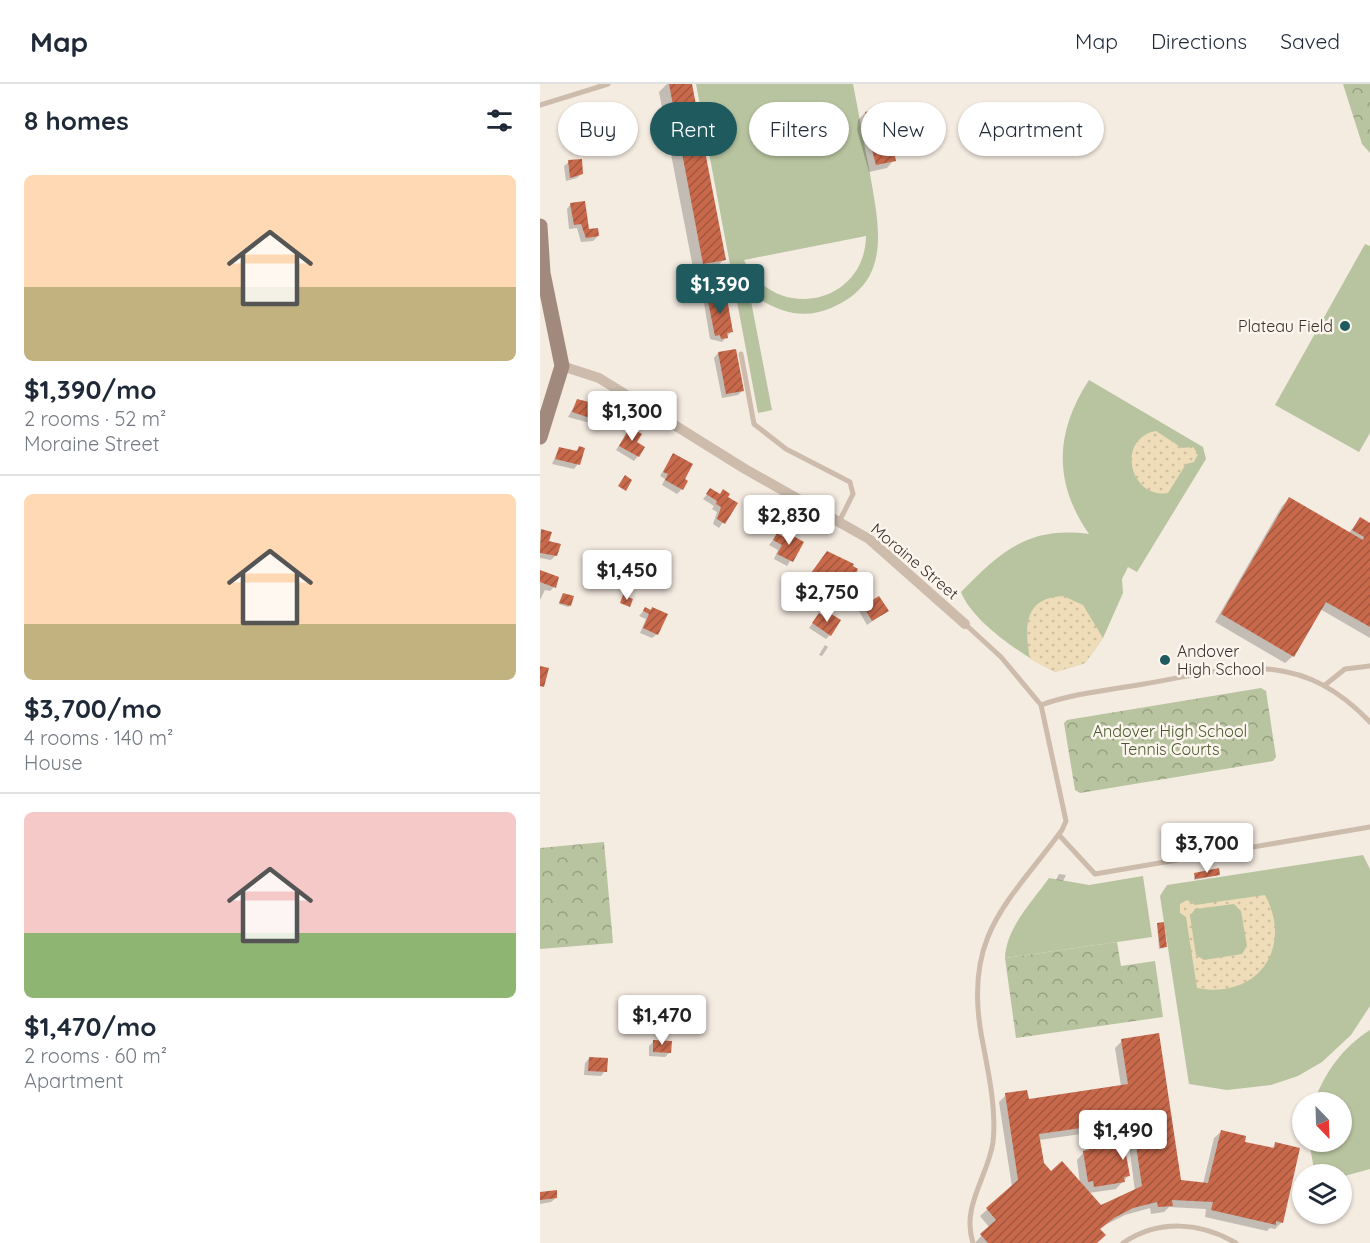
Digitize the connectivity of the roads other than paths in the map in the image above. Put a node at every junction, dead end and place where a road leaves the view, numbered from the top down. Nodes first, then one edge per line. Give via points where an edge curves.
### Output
1 (608, 84) edge
2 (598, 86) edge
3 (540, 105) edge
4 (540, 226) edge
5 (741, 354) dead end
6 (562, 366) junction
7 (540, 437) edge
8 (839, 523) junction
9 (965, 624) joint
10 (1370, 666) edge
11 (1325, 685) junction
12 (1041, 705) junction
13 (1370, 722) edge
14 (1370, 827) edge
15 (1059, 835) junction
16 (973, 1243) edge
17 (1123, 1243) edge
18 (1236, 1243) edge

1 - 2 lane
2 - 3 lane
4 - 6 main road via 543,273
5 - 8 lane via 754,424 786,448 850,482 853,494
6 - 7 main road
6 - 8 street, Moraine Street via 598,378
8 - 9 street, Moraine Street via 869,539
9 - 12 lane via 1001,657
10 - 11 lane via 1345,669
11 - 12 lane via 1263,667 1237,668 1068,695
11 - 13 lane
12 - 15 lane via 1066,817
14 - 15 lane via 1095,874
15 - 16 lane via 992,924 980,958 976,1006 993,1142 971,1207 969,1227
17 - 18 lane via 1150,1230 1182,1226 1207,1229

